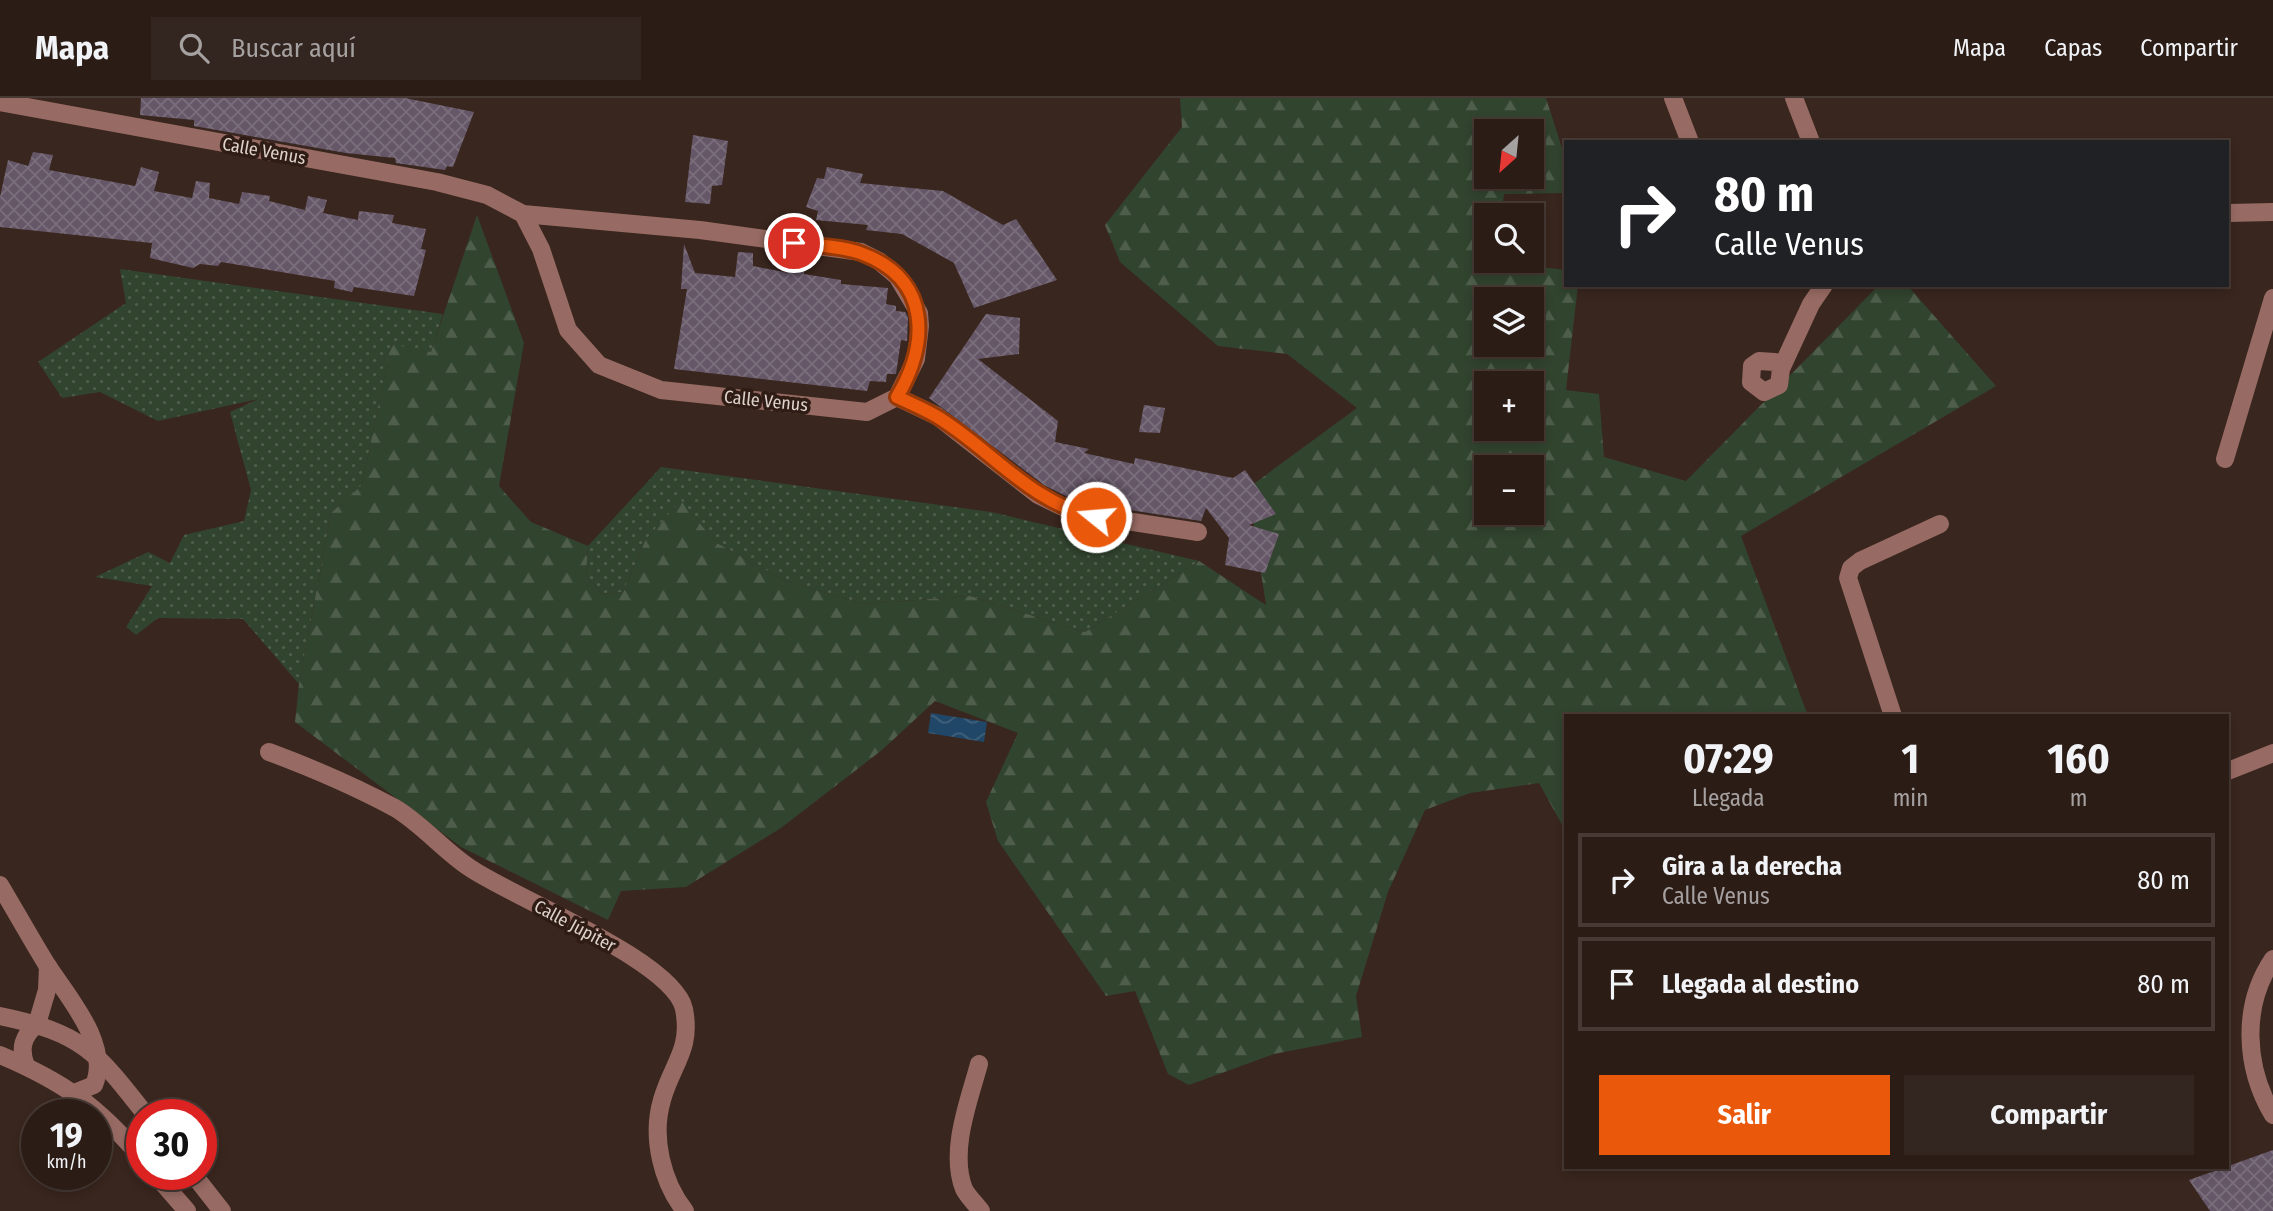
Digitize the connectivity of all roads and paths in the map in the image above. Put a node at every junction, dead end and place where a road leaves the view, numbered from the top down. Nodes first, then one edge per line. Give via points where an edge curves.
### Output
1 (1673, 98) edge
2 (1794, 98) edge
3 (0, 102) edge
4 (1689, 140) edge
5 (1809, 140) edge
6 (2273, 212) edge
7 (2229, 213) edge
8 (523, 214) junction
9 (1823, 287) edge
10 (2273, 298) edge
11 (1781, 369) dead end
12 (897, 397) junction
13 (2225, 459) dead end
14 (1940, 524) dead end
15 (1198, 532) dead end
16 (1892, 714) edge
17 (269, 752) dead end
18 (2273, 752) edge
19 (2229, 771) edge
20 (0, 886) edge
21 (2273, 959) edge
22 (48, 966) junction
23 (0, 1016) edge
24 (37, 1024) junction
25 (0, 1055) edge
26 (98, 1056) junction
27 (979, 1064) dead end
28 (26, 1066) junction
29 (75, 1093) junction
30 (133, 1099) edge
31 (2273, 1115) edge
32 (126, 1140) edge
33 (169, 1190) edge
34 (206, 1190) edge
35 (187, 1211) edge
36 (222, 1211) edge
37 (685, 1211) edge
38 (981, 1211) edge

1 - 4 street
2 - 5 street
3 - 8 street, Calle Venus via 437,182 487,195
6 - 7 street
8 - 12 street, Calle Venus via 541,249 568,330 598,365 661,390 867,412
8 - 12 street, Calle Venus via 748,236 860,253 880,261 897,276 919,313 916,359
9 - 11 street
10 - 13 street
12 - 15 street via 937,416 1038,495 1075,513
14 - 16 street via 1860,561 1848,578
17 - 37 street, Calle Júpiter via 324,772 398,810 469,868 637,959 671,985 683,1005 685,1047 662,1100 658,1129 666,1178
18 - 19 street
20 - 22 street
21 - 31 street via 2253,999 2250,1032 2257,1083
22 - 24 street
22 - 26 street via 74,999
23 - 24 street
24 - 26 street
24 - 28 street via 23,1042
25 - 28 street
26 - 29 street via 94,1085
26 - 30 street
27 - 38 street via 959,1165 965,1191
28 - 29 street
29 - 32 street
33 - 35 street
34 - 36 street

